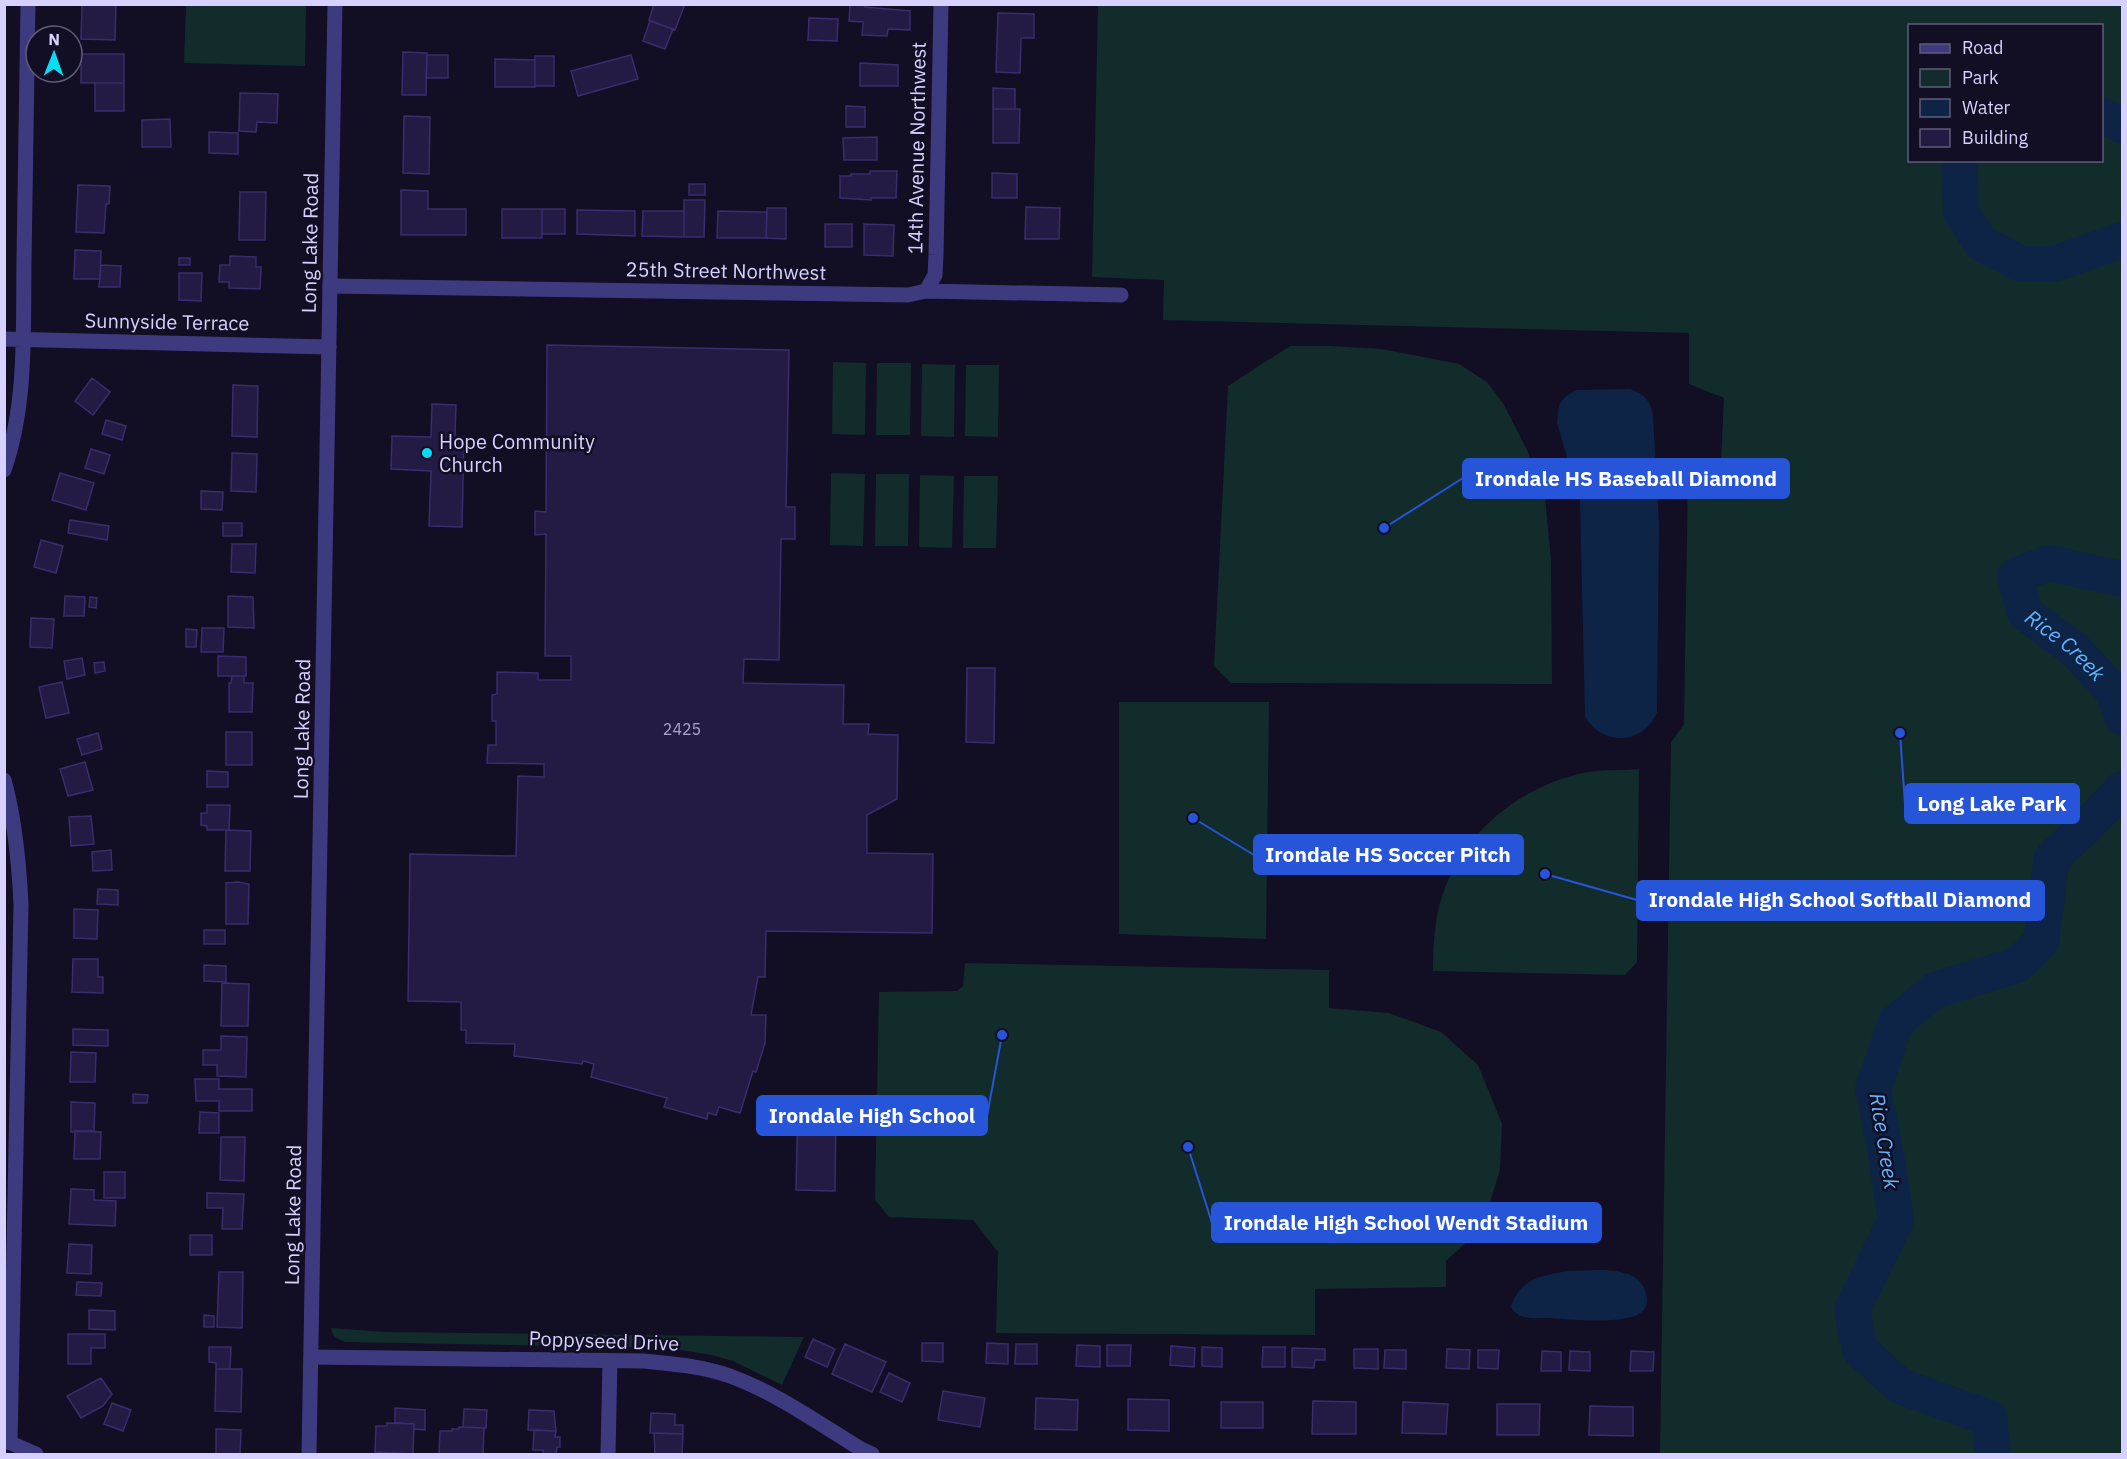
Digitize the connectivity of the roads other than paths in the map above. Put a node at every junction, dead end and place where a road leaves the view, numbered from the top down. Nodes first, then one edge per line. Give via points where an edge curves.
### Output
1 (28, 4) edge
2 (335, 4) edge
3 (941, 4) edge
4 (330, 286) junction
5 (926, 291) junction
6 (1121, 295) dead end
7 (4, 339) edge
8 (23, 340) junction
9 (329, 347) junction
10 (4, 470) edge
11 (4, 780) edge
12 (311, 1357) junction
13 (610, 1360) junction
14 (7, 1442) edge
15 (36, 1455) edge
16 (309, 1455) edge
17 (608, 1455) edge
18 (873, 1455) edge

1 - 8 street
2 - 4 street, Long Lake Road
3 - 5 street, 14th Avenue Northwest via 935,275
4 - 5 street, 25th Street Northwest via 908,295
4 - 9 street, Long Lake Road
5 - 6 street, 25th Street Northwest
7 - 8 street, Sunnyside Terrace
8 - 9 street, Sunnyside Terrace
8 - 10 street via 19,410
9 - 12 street, Long Lake Road
11 - 14 street via 19,860 21,904
12 - 13 street, Poppyseed Drive
12 - 16 street, Long Lake Road
13 - 17 street
13 - 18 street, Poppyseed Drive via 689,1366 730,1376 779,1398
14 - 15 street

